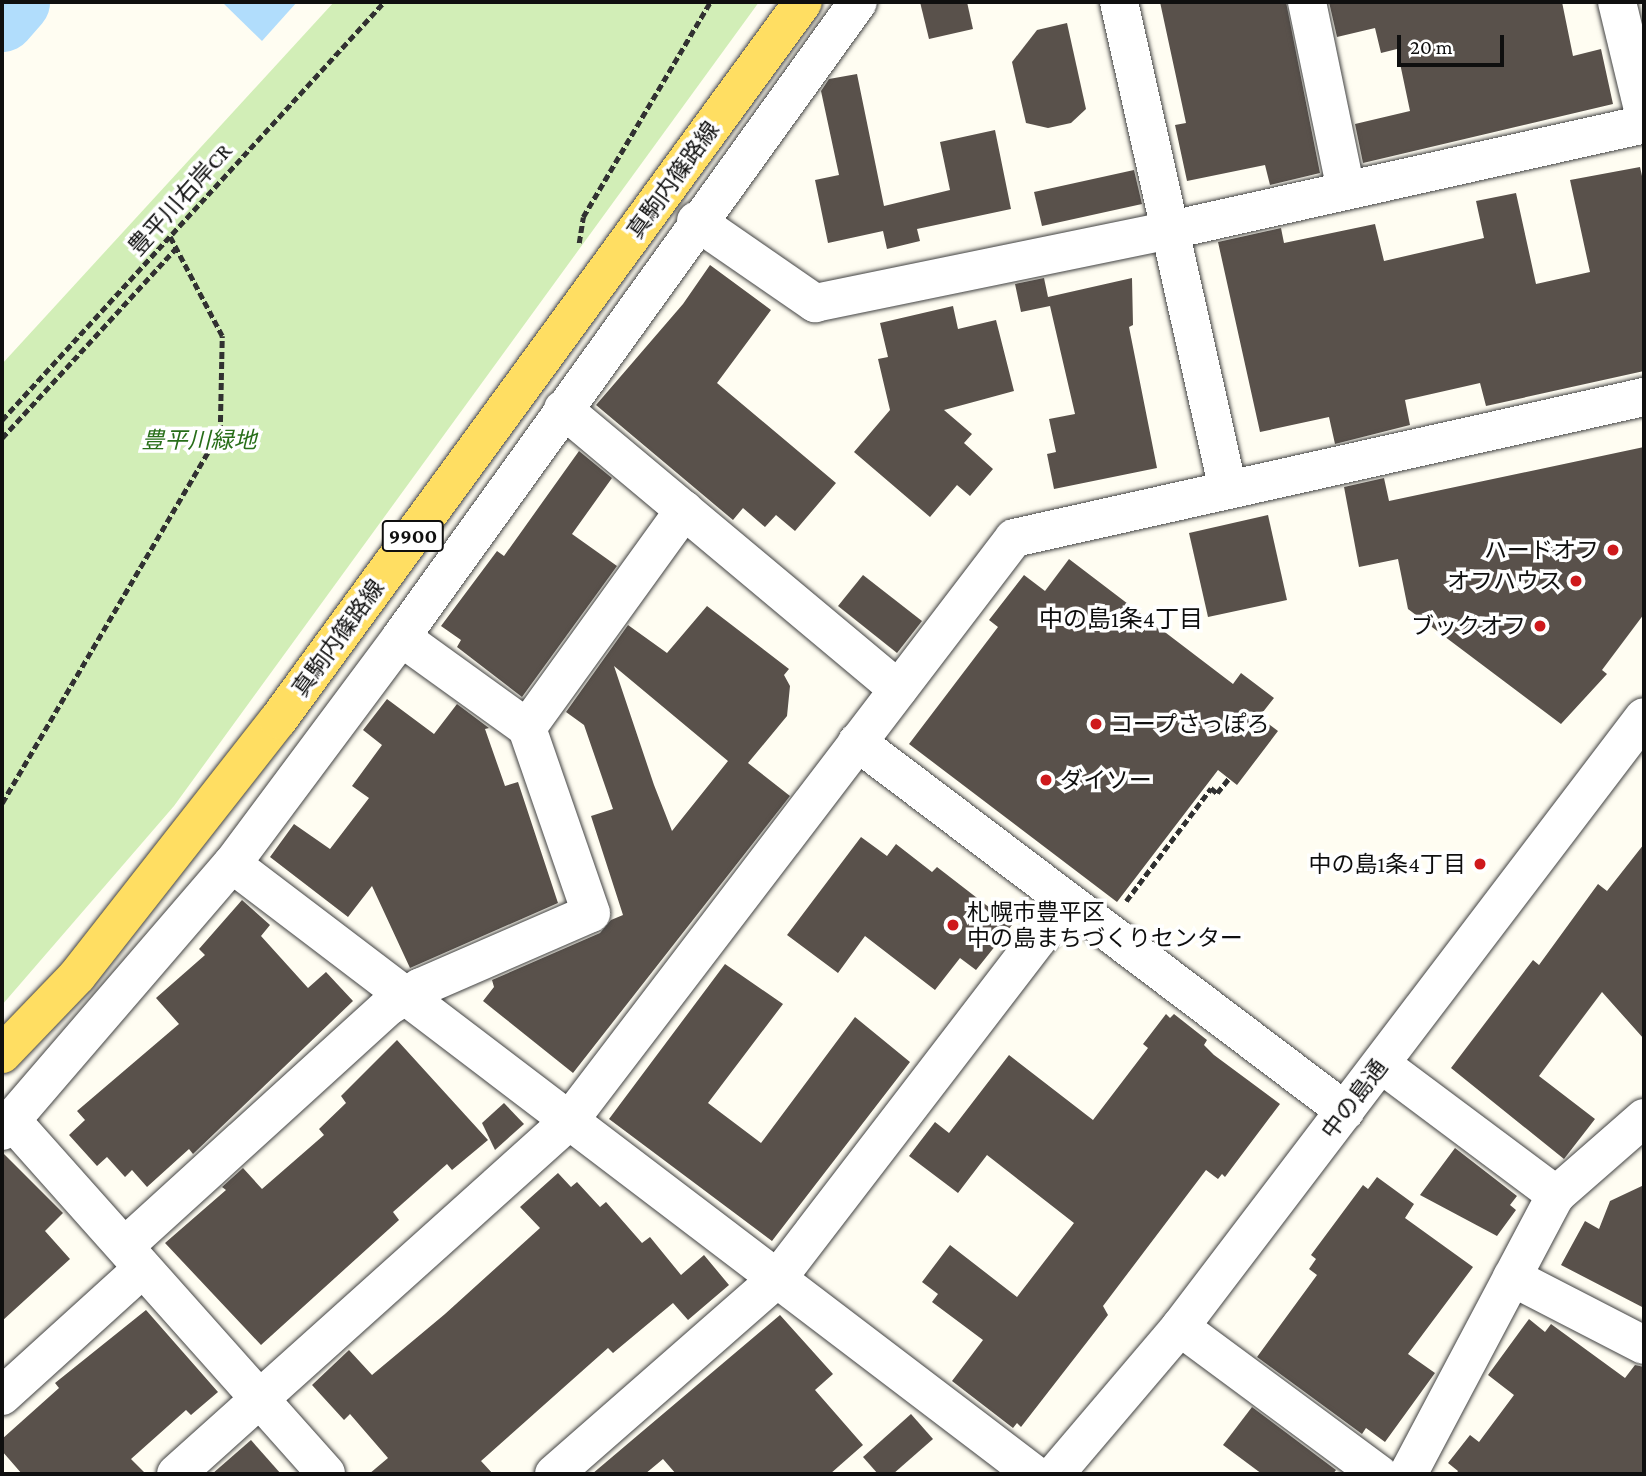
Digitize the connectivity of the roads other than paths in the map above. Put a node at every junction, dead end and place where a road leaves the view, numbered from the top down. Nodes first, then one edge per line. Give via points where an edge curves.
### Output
1 (803, 2) edge
2 (858, 2) edge
3 (1119, 2) edge
4 (1307, 2) edge
5 (1617, 2) edge
6 (1644, 114) edge
7 (1644, 124) edge
8 (1346, 190) junction
9 (696, 221) junction
10 (1171, 230) junction
11 (1644, 397) edge
12 (563, 409) junction
13 (1228, 489) junction
14 (684, 510) junction
15 (401, 637) junction
16 (898, 689) junction
17 (1644, 717) edge
18 (527, 727) junction
19 (858, 742) junction
20 (232, 864) junction
21 (1067, 901) junction
22 (405, 997) junction
23 (2, 1054) edge
24 (1381, 1064) junction
25 (1345, 1111) junction
26 (1644, 1118) edge
27 (569, 1121) junction
28 (7, 1126) edge
29 (1556, 1195) junction
30 (134, 1257) junction
31 (1513, 1278) junction
32 (776, 1279) junction
33 (1180, 1327) junction
34 (1644, 1345) edge
35 (2, 1396) edge
36 (260, 1399) junction
37 (176, 1474) edge
38 (326, 1474) edge
39 (554, 1474) edge
40 (1034, 1474) edge
41 (1055, 1474) edge
42 (1379, 1474) edge
43 (1408, 1474) edge

1 - 23 main road, 真駒内篠路線 / 9900 via 278,720 77,976
2 - 9 street
3 - 10 street
4 - 8 street
5 - 6 street
7 - 8 street
8 - 10 street
9 - 10 street via 815,303
9 - 12 street
10 - 13 street
11 - 13 street
12 - 14 street
12 - 15 street
13 - 16 street via 1014,538
14 - 16 street
14 - 18 street
15 - 18 street
15 - 20 street
16 - 19 street
17 - 24 street, 中の島通
18 - 22 street via 590,912
19 - 21 street
19 - 27 street
20 - 22 street
20 - 28 street
21 - 25 street
21 - 32 street
22 - 27 street
22 - 30 street
24 - 25 street, 中の島通
24 - 29 street
25 - 33 street, 中の島通
26 - 29 street
27 - 32 street
27 - 36 street
28 - 30 street
29 - 31 street
30 - 35 street
30 - 36 street
31 - 34 street
31 - 43 street
32 - 39 street
32 - 40 street
33 - 41 street, 中の島通
33 - 42 street
36 - 37 street
36 - 38 street

